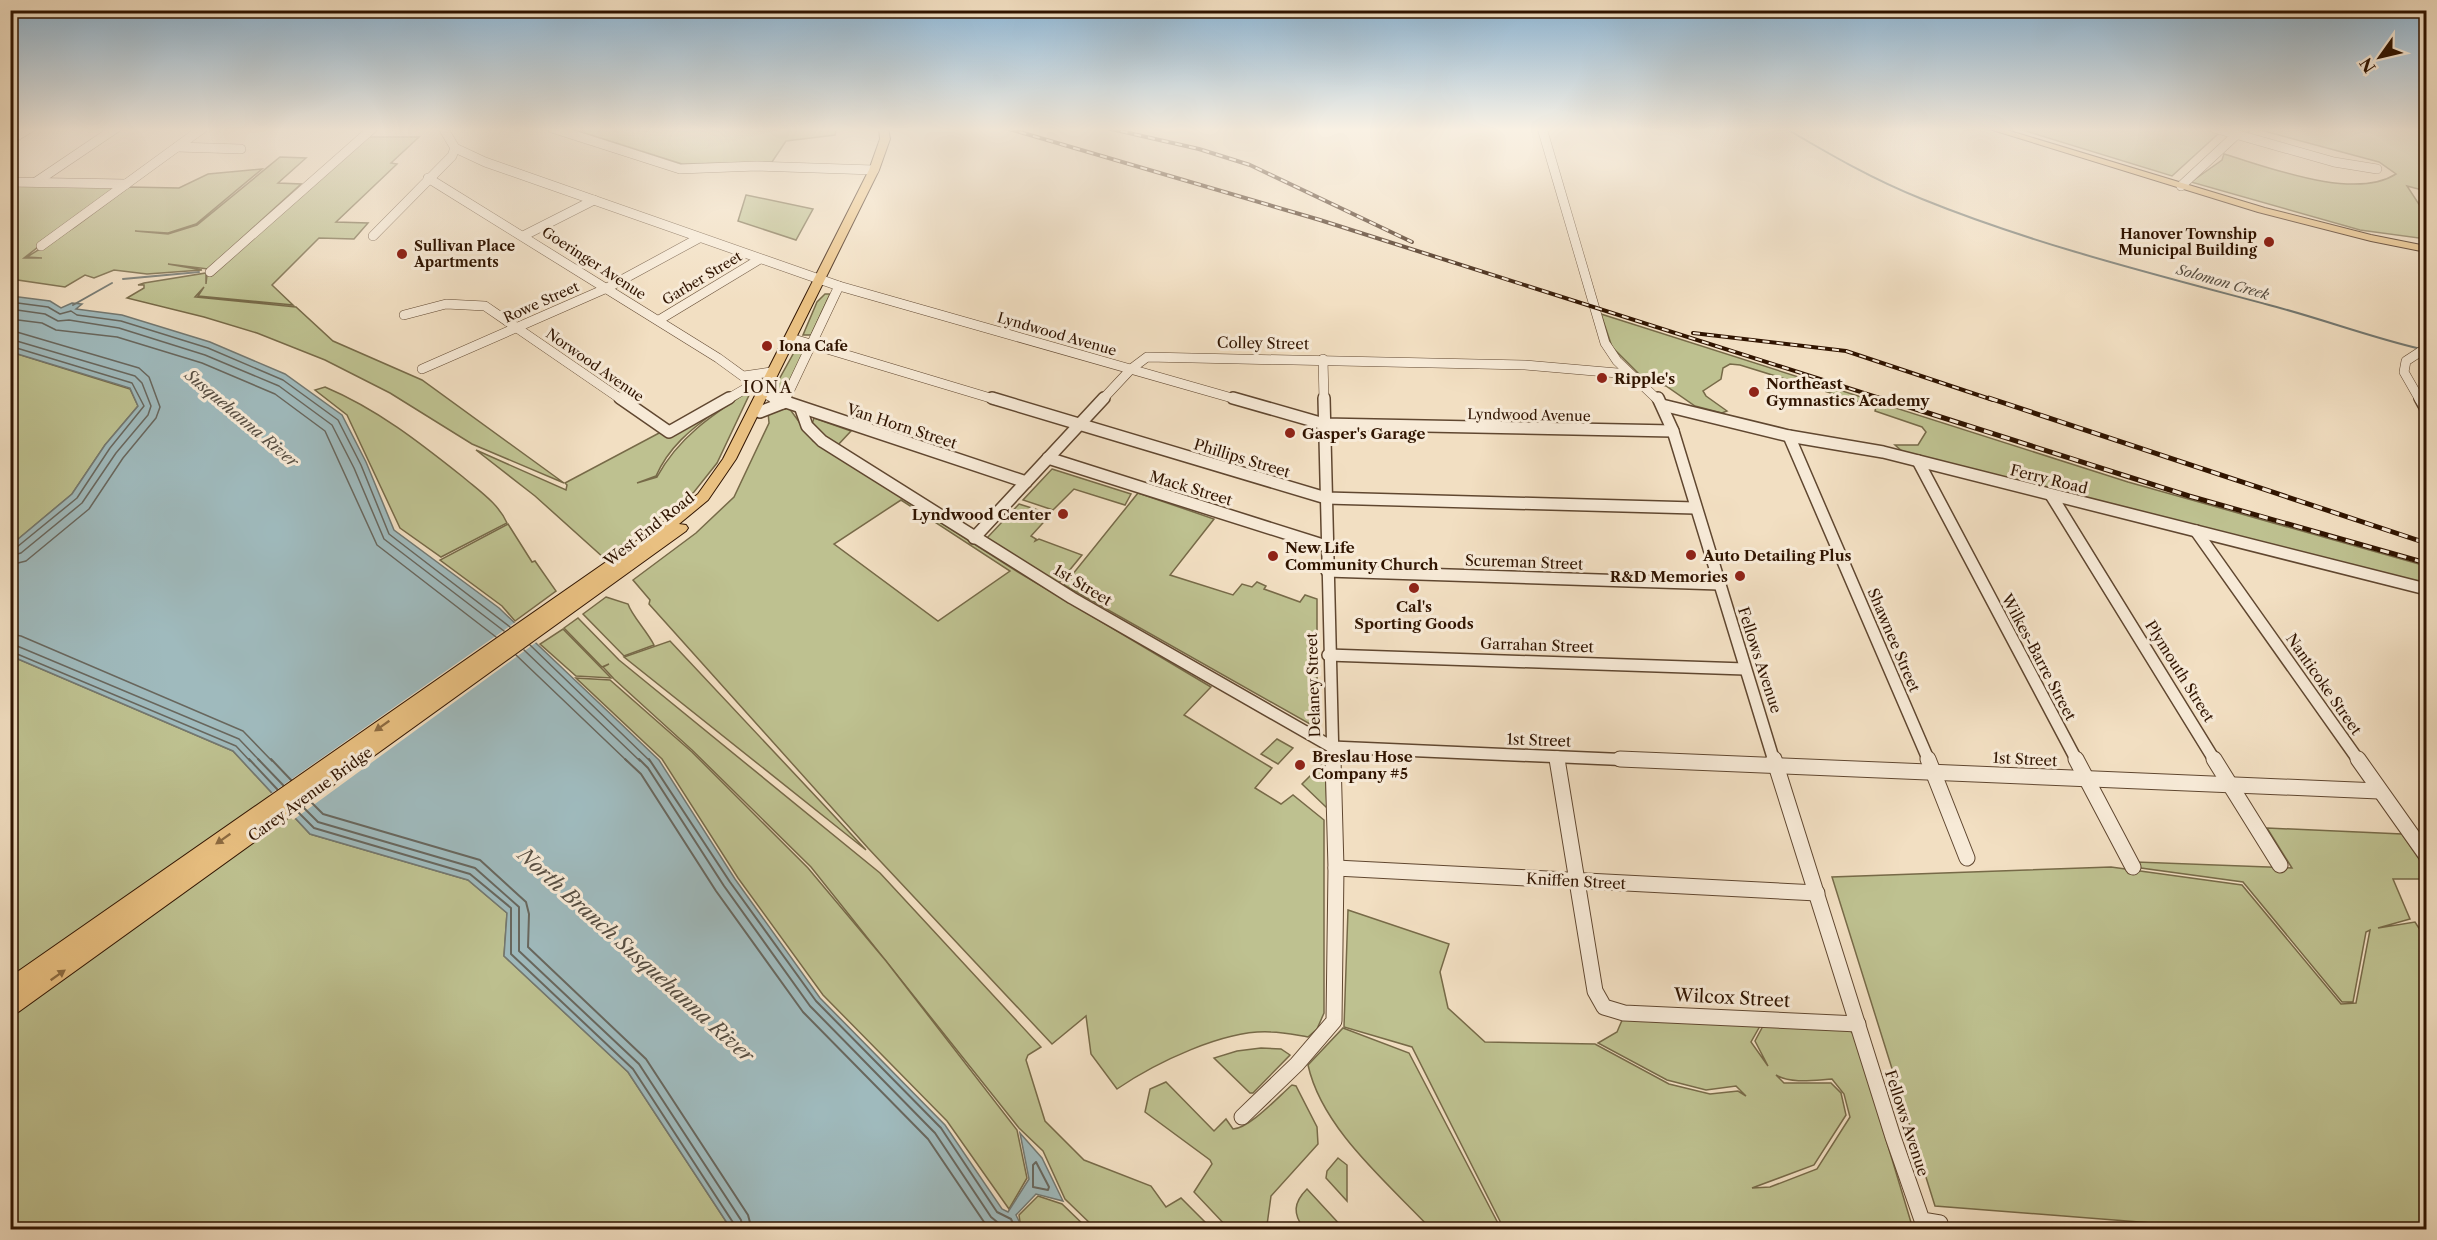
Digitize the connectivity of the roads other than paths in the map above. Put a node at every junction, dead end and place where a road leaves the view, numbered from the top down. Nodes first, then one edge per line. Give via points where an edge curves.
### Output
1 (123, 186) edge
2 (307, 186) edge
3 (421, 186) edge
4 (445, 186) edge
5 (553, 186) edge
6 (866, 186) edge
7 (1559, 186) edge
8 (2181, 186) edge
9 (594, 200) junction
10 (525, 235) junction
11 (373, 236) dead end
12 (699, 238) junction
13 (41, 246) dead end
14 (2427, 249) edge
15 (760, 259) junction
16 (210, 272) dead end
17 (819, 280) junction
18 (839, 286) junction
19 (608, 288) junction
20 (404, 315) dead end
21 (658, 320) junction
22 (517, 327) junction
23 (797, 340) junction
24 (812, 343) junction
25 (2422, 350) edge
26 (1323, 359) junction
27 (422, 369) dead end
28 (1131, 369) junction
29 (771, 372) junction
30 (1629, 374) junction
31 (744, 376) junction
32 (746, 389) dead end
33 (765, 393) junction
34 (783, 403) junction
35 (1662, 405) junction
36 (801, 409) junction
37 (2427, 409) edge
38 (760, 412) junction
39 (1324, 424) junction
40 (1079, 425) junction
41 (1673, 431) junction
42 (1789, 436) junction
43 (1048, 458) junction
44 (1918, 461) junction
45 (1026, 482) junction
46 (2051, 495) junction
47 (1326, 498) junction
48 (1695, 508) junction
49 (2196, 531) junction
50 (974, 538) junction
51 (1326, 546) junction
52 (1328, 571) junction
53 (606, 576) junction
54 (1719, 584) junction
55 (2427, 590) edge
56 (1328, 654) junction
57 (1745, 669) junction
58 (1332, 747) junction
59 (1557, 757) junction
60 (1777, 766) junction
61 (1933, 771) junction
62 (2084, 779) junction
63 (2231, 783) junction
64 (2379, 791) junction
65 (2427, 855) edge
66 (1967, 858) dead end
67 (2280, 865) dead end
68 (2133, 867) dead end
69 (1336, 868) junction
70 (1577, 882) junction
71 (1817, 893) junction
72 (10, 988) edge
73 (10, 1009) edge
74 (1858, 1024) junction
75 (1242, 1117) dead end
76 (1940, 1223) dead end

1 - 13 street
2 - 16 street
3 - 11 street
4 - 10 street, Goeringer Avenue
5 - 9 street, Lyndwood Avenue
6 - 17 main road, West End Road
7 - 30 street, Fellows Avenue via 1605,343
8 - 14 main road via 2309,223
9 - 10 street
9 - 12 street, Lyndwood Avenue
10 - 19 street, Goeringer Avenue
12 - 15 street, Lyndwood Avenue
12 - 19 street, Rowe Street
15 - 17 street, Lyndwood Avenue
15 - 21 street, Garber Street
17 - 18 street, Lyndwood Avenue
17 - 23 main road, West End Road via 818,295
17 - 29 main road, West End Road
18 - 24 street
18 - 28 street, Lyndwood Avenue
19 - 21 street, Goeringer Avenue
19 - 22 street, Rowe Street
20 - 22 street, Norwood Avenue via 446,304 479,304
21 - 31 street, Goeringer Avenue
22 - 27 street, Rowe Street
22 - 32 street, Norwood Avenue via 669,432
23 - 24 street, Phillips Street
23 - 33 main road, West End Road
24 - 34 street
24 - 40 street, Phillips Street
25 - 37 street via 2406,361 2404,372
26 - 28 street, Colley Street via 1154,356 1142,359
26 - 30 street, Colley Street via 1553,367
26 - 39 street, Delaney Street
28 - 39 street, Lyndwood Avenue
28 - 40 street, Colley Street
29 - 31 street
29 - 33 main road, West End Road
30 - 35 street, Fellows Avenue
31 - 33 street, Goeringer Avenue
33 - 34 street, Van Horn Street
33 - 38 main road, West End Road
33 - 53 main road, West End Road via 703,497
34 - 36 street, Van Horn Street
34 - 38 street
35 - 41 street, Fellows Avenue
35 - 42 street, Ferry Road
36 - 45 street, Van Horn Street
36 - 50 street, 1st Street via 807,426 822,441
38 - 53 main road, West End Road via 712,500 682,528
39 - 41 street, Lyndwood Avenue
39 - 47 street, Delaney Street
40 - 43 street, Colley Street
40 - 47 street, Phillips Street
41 - 48 street, Fellows Avenue
42 - 44 street, Ferry Road
42 - 61 street, Shawnee Street
43 - 45 street, Colley Street
43 - 51 street, Mack Street
44 - 46 street, Ferry Road
44 - 62 street, Wilkes-Barre Street
45 - 50 street, Colley Street
46 - 49 street, Ferry Road
46 - 63 street, Plymouth Street
47 - 48 street, Phillips Street
47 - 51 street, Delaney Street
48 - 54 street, Fellows Avenue
49 - 55 street, Ferry Road
49 - 64 street, Nanticoke Street
50 - 58 street, 1st Street
51 - 52 street, Delaney Street
52 - 54 street, Scureman Street
52 - 56 street, Delaney Street
53 -> 72 main road, Carey Avenue Bridge
73 -> 53 main road, Carey Avenue Bridge
54 - 57 street, Fellows Avenue
56 - 57 street, Garrahan Street
56 - 58 street, Delaney Street
57 - 60 street, Fellows Avenue
58 - 59 street, 1st Street
58 - 69 street, Delaney Street
59 - 60 street, 1st Street
59 - 70 street
60 - 61 street, 1st Street
60 - 71 street, Fellows Avenue
61 - 62 street, 1st Street
61 - 66 street, Shawnee Street
62 - 63 street, 1st Street
62 - 68 street, Wilkes-Barre Street
63 - 64 street, 1st Street
63 - 67 street, Plymouth Street
64 - 65 street, Nanticoke Street
69 - 70 street, Kniffen Street
69 - 75 street, Delaney Street via 1334,1021 1297,1064
70 - 71 street, Kniffen Street
70 - 74 street, Wilcox Street via 1595,991 1604,1007 1624,1013
71 - 74 street, Fellows Avenue
74 - 76 street, Fellows Avenue via 1922,1220

